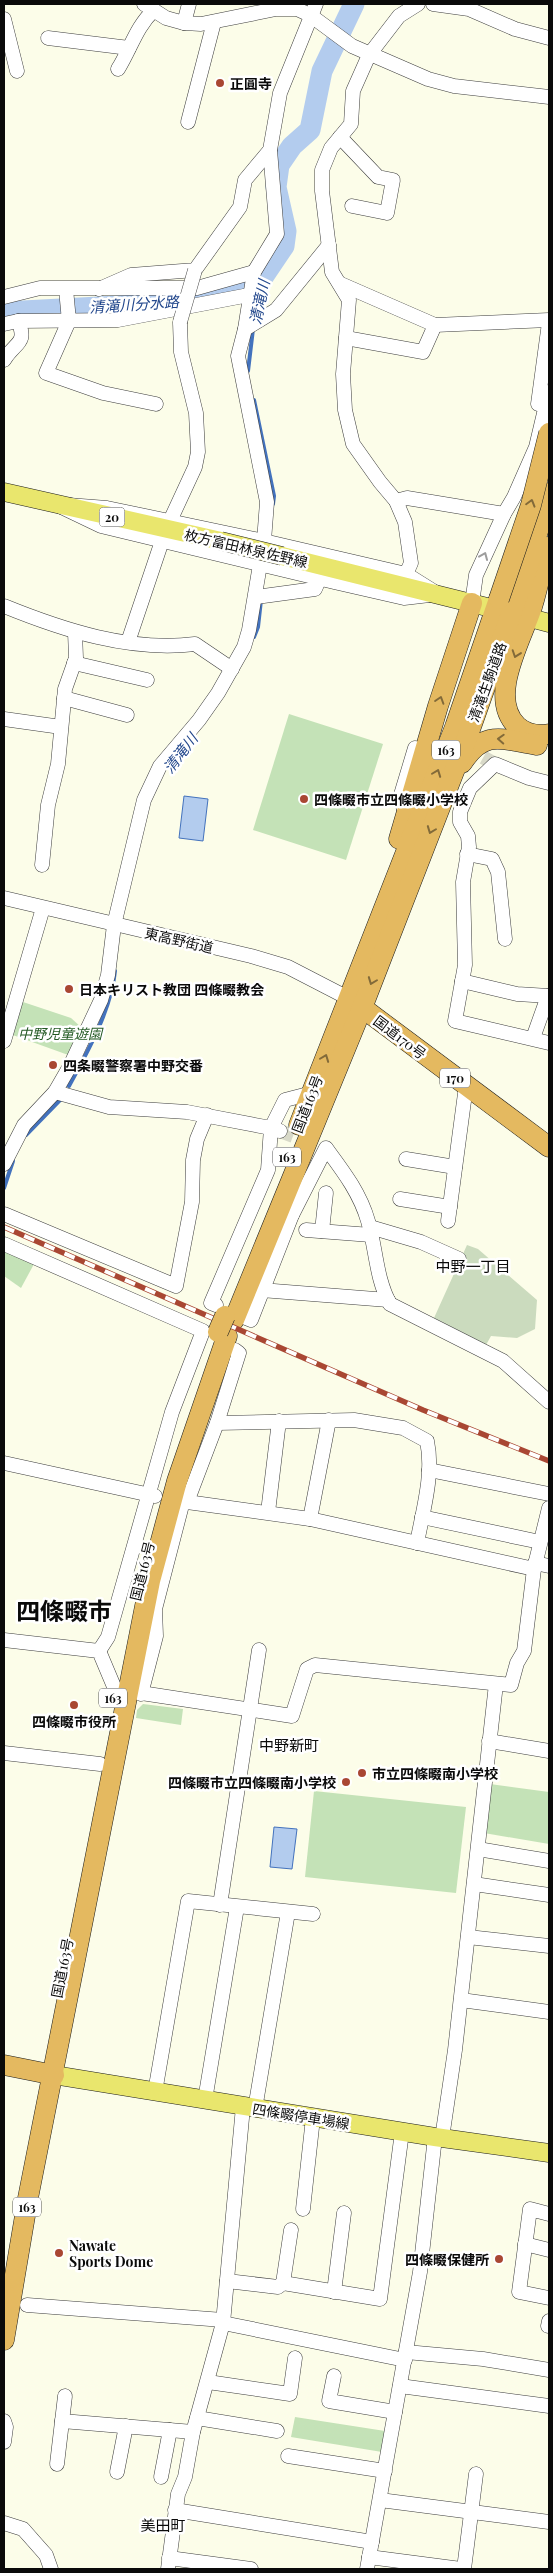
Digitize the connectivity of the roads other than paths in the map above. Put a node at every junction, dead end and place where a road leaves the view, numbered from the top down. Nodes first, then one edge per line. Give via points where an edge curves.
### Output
1 (188, 4) edge
2 (418, 4) edge
3 (434, 4) edge
4 (465, 6) edge
5 (149, 7) edge
6 (313, 9) edge
7 (4, 19) edge
8 (214, 22) junction
9 (184, 23) junction
10 (48, 38) dead end
11 (549, 38) edge
12 (129, 48) junction
13 (369, 54) junction
14 (118, 69) dead end
15 (17, 71) dead end
16 (549, 97) edge
17 (188, 122) dead end
18 (340, 137) junction
19 (270, 150) junction
20 (352, 206) dead end
21 (329, 245) junction
22 (195, 270) junction
23 (252, 283) junction
24 (341, 284) junction
25 (99, 289) junction
26 (66, 293) junction
27 (4, 297) edge
28 (69, 318) junction
29 (18, 321) junction
30 (549, 321) edge
31 (4, 324) edge
32 (435, 324) junction
33 (248, 328) junction
34 (346, 338) junction
35 (4, 360) edge
36 (549, 392) edge
37 (156, 404) dead end
38 (549, 433) edge
39 (549, 468) edge
40 (524, 472) junction
41 (4, 492) edge
42 (549, 493) edge
43 (396, 501) junction
44 (55, 504) junction
45 (504, 514) junction
46 (170, 521) junction
47 (549, 540) edge
48 (162, 541) junction
49 (264, 541) junction
50 (260, 564) junction
51 (406, 574) junction
52 (320, 578) junction
53 (438, 594) junction
54 (256, 597) junction
55 (4, 606) edge
56 (513, 609) edge
57 (75, 632) junction
58 (128, 642) junction
59 (74, 663) junction
60 (232, 670) junction
61 (147, 680) dead end
62 (64, 698) junction
63 (127, 715) dead end
64 (4, 719) edge
65 (423, 722) dead end
66 (61, 727) junction
67 (549, 734) edge
68 (549, 745) edge
69 (549, 783) edge
70 (448, 784) junction
71 (406, 814) junction
72 (467, 854) junction
73 (42, 865) dead end
74 (4, 898) edge
75 (387, 900) junction
76 (43, 908) junction
77 (114, 925) junction
78 (505, 939) dead end
79 (462, 981) junction
80 (548, 996) edge
81 (355, 1003) junction
82 (533, 1038) junction
83 (4, 1041) edge
84 (549, 1043) edge
85 (466, 1086) junction
86 (54, 1092) junction
87 (312, 1093) junction
88 (207, 1116) junction
89 (275, 1130) junction
90 (549, 1147) edge
91 (406, 1159) dead end
92 (4, 1164) edge
93 (455, 1167) junction
94 (326, 1193) dead end
95 (400, 1199) dead end
96 (450, 1207) junction
97 (285, 1212) junction
98 (4, 1214) edge
99 (448, 1222) dead end
100 (306, 1230) dead end
101 (322, 1231) junction
102 (370, 1231) junction
103 (4, 1244) edge
104 (459, 1259) dead end
105 (261, 1290) junction
106 (388, 1300) junction
107 (223, 1327) junction
108 (549, 1402) edge
109 (330, 1420) junction
110 (279, 1421) junction
111 (217, 1423) junction
112 (4, 1464) edge
113 (429, 1470) junction
114 (549, 1494) edge
115 (152, 1495) junction
116 (182, 1503) junction
117 (549, 1508) edge
118 (268, 1512) junction
119 (422, 1517) junction
120 (310, 1519) junction
121 (540, 1542) junction
122 (417, 1543) junction
123 (535, 1566) junction
124 (549, 1566) edge
125 (4, 1640) edge
126 (99, 1650) junction
127 (259, 1650) dead end
128 (496, 1684) junction
129 (128, 1691) junction
130 (250, 1710) junction
131 (490, 1741) junction
132 (549, 1750) edge
133 (4, 1753) edge
134 (100, 1764) junction
135 (478, 1849) junction
136 (549, 1861) edge
137 (474, 1884) junction
138 (549, 1896) edge
139 (220, 1905) junction
140 (237, 1907) junction
141 (288, 1912) junction
142 (313, 1914) dead end
143 (468, 1936) junction
144 (549, 1946) edge
145 (461, 2000) junction
146 (549, 2012) edge
147 (4, 2065) edge
148 (48, 2074) junction
149 (155, 2092) junction
150 (206, 2100) junction
151 (249, 2108) junction
152 (313, 2118) junction
153 (402, 2132) junction
154 (439, 2138) junction
155 (549, 2153) edge
156 (302, 2209) dead end
157 (344, 2213) dead end
158 (549, 2214) edge
159 (291, 2230) dead end
160 (525, 2244) junction
161 (549, 2250) edge
162 (4, 2272) edge
163 (227, 2281) junction
164 (283, 2283) junction
165 (334, 2292) junction
166 (549, 2298) edge
167 (27, 2304) dead end
168 (223, 2322) junction
169 (4, 2340) edge
170 (406, 2356) junction
171 (295, 2358) dead end
172 (549, 2370) edge
173 (334, 2376) dead end
174 (208, 2382) junction
175 (400, 2386) junction
176 (65, 2396) dead end
177 (549, 2406) edge
178 (396, 2412) junction
179 (197, 2418) junction
180 (4, 2421) edge
181 (62, 2421) junction
182 (126, 2426) junction
183 (170, 2430) junction
184 (277, 2431) dead end
185 (193, 2432) junction
186 (4, 2442) edge
187 (288, 2456) dead end
188 (57, 2464) dead end
189 (385, 2471) junction
190 (117, 2472) dead end
191 (476, 2474) dead end
192 (161, 2477) dead end
193 (380, 2500) junction
194 (175, 2510) junction
195 (472, 2510) junction
196 (549, 2522) edge
197 (4, 2523) edge
198 (372, 2542) junction
199 (368, 2563) edge
200 (168, 2564) edge
201 (51, 2569) edge
202 (251, 2569) edge
203 (463, 2569) edge

1 - 9 street
2 - 13 street via 399,16
3 - 4 street
4 - 11 street via 515,29
5 - 9 street via 166,18
5 - 12 street
6 - 8 street via 276,9
6 - 13 street via 332,33
6 - 19 street via 280,93
7 - 15 street
8 - 9 street
8 - 17 street
10 - 12 street
12 - 14 street
13 - 16 street via 428,79 454,86
13 - 18 street via 353,91 351,124
18 - 20 street via 378,177 393,180 387,214
18 - 21 street via 331,148 322,170
19 - 22 street via 245,180 240,207
19 - 23 street via 277,234
21 - 24 street via 332,272
21 - 33 street via 276,310
22 - 25 street via 131,275
22 - 46 street, bridge via 180,322 181,352 196,413 198,452 195,467
23 - 25 street via 197,288
23 - 28 street via 134,318
23 - 33 street
24 - 32 street
24 - 34 street via 349,300
25 - 26 street
26 - 27 street via 40,288
26 - 28 street
28 - 29 street
28 - 37 street via 46,373 104,393
29 - 31 street
29 - 35 street via 22,338
30 - 32 street
30 - 40 street via 543,377
32 - 34 street via 423,352
33 - 49 street via 238,356 267,502
34 - 43 street via 345,410 353,444
36 - 40 street via 536,447
56 -> 38 highway, 清滝生駒道路 / 163, bridge via 531,505
39 - 40 street
40 - 45 street
41 - 44 main road, 枚方富田林泉佐野線 / 20
42 - 56 highway, 清滝生駒道路 / 163
43 - 45 street via 407,498
43 - 51 street via 405,522 410,555 411,563
44 - 46 street via 107,508
44 - 48 street via 101,526
44 - 53 main road, 枚方富田林泉佐野線 / 20, bridge
56 -> 45 street via 476,575
46 - 49 street
47 - 56 highway, 163
48 - 50 street
48 - 58 street
49 - 50 street
49 - 51 street
50 - 52 street
50 - 54 street
51 - 53 street
52 - 53 street via 404,598
52 - 54 street via 315,589
53 - 56 main road, 枚方富田林泉佐野線 / 20
54 - 60 street via 244,647
55 - 57 street
56 -> 67 highway, 163 via 504,697 512,720 522,730 535,735
56 - 70 highway, 清滝生駒道路 / 163
71 -> 56 highway via 438,706
75 -> 56 highway, 清滝生駒道路 / 163 via 454,727
57 - 58 street
57 - 59 street
58 - 60 street via 169,647 195,644
59 - 61 street
59 - 62 street
60 - 77 street via 199,720 160,766 144,800
62 - 63 street
62 - 66 street
64 - 66 street
65 - 71 street via 400,798
66 - 73 street
68 -> 70 highway via 496,737 482,742 470,751
69 - 72 street via 495,764 484,773 470,788 460,812 460,822 468,836
70 -> 81 highway, 清滝生駒道路 / 163
71 - 75 highway
72 - 78 street via 492,859 498,872
72 - 79 street
74 - 76 street, 東高野街道
75 - 81 highway, 国道163号 / 163
76 - 77 street, 東高野街道
76 - 83 street
77 - 81 street, 東高野街道 via 279,965
77 - 86 street via 108,975 101,1000
79 - 80 street via 517,994
79 - 82 street via 455,1021
80 - 82 street
81 - 85 highway, 国道170号 / 170
87 -> 81 highway, 国道163号 / 163
81 - 97 highway, 国道163号 / 163
82 - 84 street
85 - 90 highway, 国道170号 / 170
85 - 93 street
86 - 88 street via 109,1107
86 - 92 street via 24,1125
87 - 89 street via 285,1100
87 - 107 highway, 国道163号 / 163
88 - 89 street
88 - 98 street via 197,1139 193,1160 192,1202 176,1286
89 - 107 street via 268,1170 211,1303
91 - 93 street
93 - 96 street
94 - 101 street
95 - 96 street
96 - 99 street
97 - 102 street via 321,1146 355,1187
97 - 105 street
97 - 107 highway, 国道163号 / 163
100 - 101 street
101 - 102 street
102 - 104 street via 421,1242
102 - 106 street via 383,1292
103 - 107 street
105 - 106 street
105 - 107 street via 251,1320
106 - 108 street via 390,1304 503,1360
107 - 111 street via 239,1353
107 - 115 street via 172,1412
107 - 129 highway, 国道163号 / 163 via 162,1529
109 - 110 street
109 - 113 street via 354,1420 404,1428 427,1441
109 - 120 street
110 - 111 street
110 - 118 street
111 - 116 street
112 - 115 street
113 - 114 street
113 - 119 street
115 - 126 street via 108,1637
116 - 118 street
116 - 129 street via 155,1609 156,1636
117 - 121 street
118 - 120 street
119 - 121 street
119 - 122 street
120 - 122 street
121 - 123 street
122 - 123 street
123 - 124 street
123 - 128 street via 524,1652 511,1685
125 - 126 street
126 - 129 street
127 - 130 street
128 - 130 street via 315,1665 307,1669 292,1716
128 - 131 street
129 - 130 street
129 - 134 highway, 国道163号 / 163
129 - 148 highway, 国道163号 / 163
130 - 139 street
131 - 132 street
131 - 135 street
133 - 134 street
134 - 148 highway, 国道163号 / 163
135 - 136 street
135 - 137 street
137 - 138 street
137 - 143 street
139 - 140 street
139 - 149 street via 188,1901
140 - 141 street
140 - 150 street
141 - 142 street
141 - 151 street
143 - 144 street
143 - 145 street
145 - 146 street
145 - 154 street
147 - 148 highway
148 - 149 main road, 四條畷停車場線
148 - 162 highway, 国道163号 / 163
148 - 169 highway, 国道163号 / 163
149 - 150 main road, 四條畷停車場線
150 - 151 main road, 四條畷停車場線
151 - 152 main road, 四條畷停車場線
151 - 163 street
152 - 153 main road, 四條畷停車場線
152 - 156 street
153 - 154 main road, 四條畷停車場線
153 - 165 street via 380,2299
154 - 155 main road, 四條畷停車場線
154 - 170 street
157 - 165 street
158 - 160 street via 530,2210
159 - 164 street
160 - 161 street
160 - 166 street via 518,2292
163 - 164 street via 278,2287
163 - 168 street
164 - 165 street
167 - 168 street
168 - 170 street
168 - 174 street
170 - 172 street via 483,2359
170 - 175 street
171 - 174 street via 290,2394
173 - 178 street via 330,2402
174 - 179 street
175 - 177 street
175 - 178 street
176 - 181 street
178 - 189 street
179 - 184 street
179 - 185 street
180 - 186 street
181 - 182 street
181 - 188 street
182 - 183 street
182 - 190 street
183 - 185 street
183 - 192 street
185 - 194 street
187 - 189 street
189 - 193 street
191 - 195 street
193 - 195 street
193 - 198 street
194 - 198 street
194 - 200 street
195 - 196 street
195 - 203 street
197 - 201 street via 23,2529 46,2555
198 - 199 street
199 - 203 street
200 - 202 street

